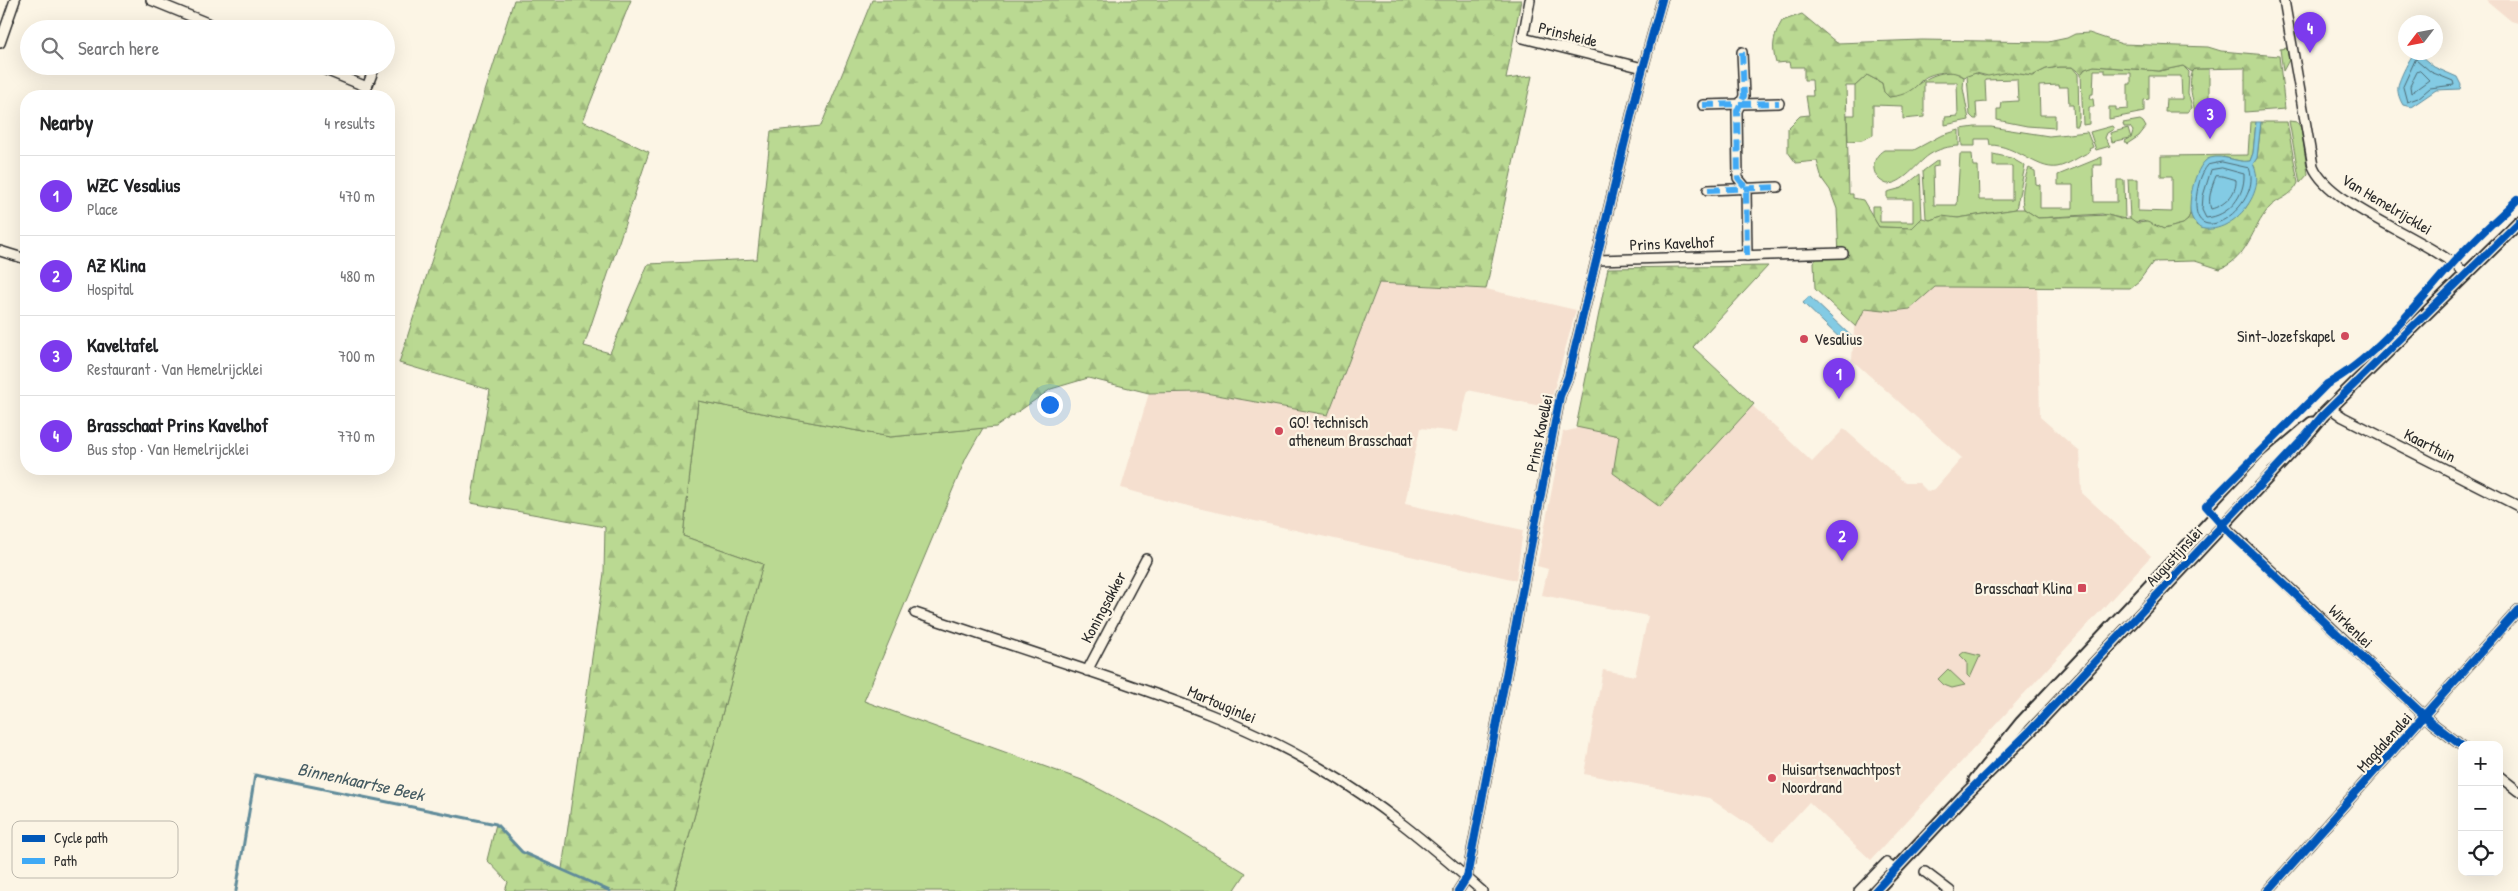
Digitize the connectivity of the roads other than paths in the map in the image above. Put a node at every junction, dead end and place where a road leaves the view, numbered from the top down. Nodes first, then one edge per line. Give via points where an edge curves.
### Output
1 (15, 0) edge
2 (151, 0) edge
3 (1530, 0) edge
4 (1662, 0) edge
5 (2284, 0) edge
6 (200, 20) edge
7 (0, 43) edge
8 (1742, 52) dead end
9 (1643, 68) junction
10 (338, 75) edge
11 (372, 75) edge
12 (367, 87) junction
13 (366, 90) edge
14 (1740, 103) junction
15 (1779, 103) dead end
16 (1703, 105) dead end
17 (1778, 187) dead end
18 (1746, 188) junction
19 (1708, 190) dead end
20 (2518, 223) edge
21 (0, 252) edge
22 (1842, 253) dead end
23 (1747, 256) junction
24 (20, 257) edge
25 (1597, 260) junction
26 (2466, 274) junction
27 (2327, 411) junction
28 (2518, 506) edge
29 (2222, 524) junction
30 (1146, 559) dead end
31 (2518, 610) edge
32 (915, 613) dead end
33 (1087, 671) junction
34 (2426, 716) junction
35 (2458, 743) edge
36 (2503, 779) edge
37 (2518, 791) edge
38 (1963, 797) junction
39 (1891, 867) junction
40 (1924, 872) dead end
41 (1467, 878) junction
42 (1458, 891) edge
43 (1482, 891) edge
44 (1859, 891) edge
45 (1875, 891) edge
46 (1950, 891) edge
47 (2268, 891) edge

1 - 7 street
2 - 6 street
3 - 9 street, Prinsheide via 1523,38
4 - 9 street, Prins Kavellei
5 - 26 street, Van Hemelrijcklei via 2313,166 2318,177 2354,204 2444,255
8 - 14 street via 1744,96
9 - 25 street, Prins Kavellei
10 - 12 street
11 - 12 street
12 - 13 street
14 - 15 street
14 - 16 street
14 - 18 street via 1737,111 1738,178
17 - 18 street
18 - 19 street
18 - 23 street
20 - 26 street, Augustijnslei
21 - 24 street
22 - 23 street, Prins Kavelhof
23 - 25 street, Prins Kavelhof
25 - 41 street, Prins Kavellei via 1568,377 1560,396
26 - 27 street, Augustijnslei
27 - 28 street, Kaarttuin
27 - 29 street, Augustijnslei
27 - 38 street, Augustijnslei via 2265,463 2021,723 1988,761
29 - 34 street, Wirkenlei
29 - 38 street, Augustijnslei via 2030,731
30 - 33 street, Koningsakker
31 - 34 street, Magdalenalei
32 - 33 street, Martouginlei
33 - 41 street, Martouginlei via 1211,714 1267,739 1320,768 1412,831
34 - 35 street, Wirkenlei
34 - 47 street, Magdalenalei
36 - 37 street
38 - 39 street, Augustijnslei
39 - 44 street, Augustijnslei
39 - 45 street, Augustijnslei
40 - 46 street
41 - 42 street
41 - 43 street, Martouginlei

